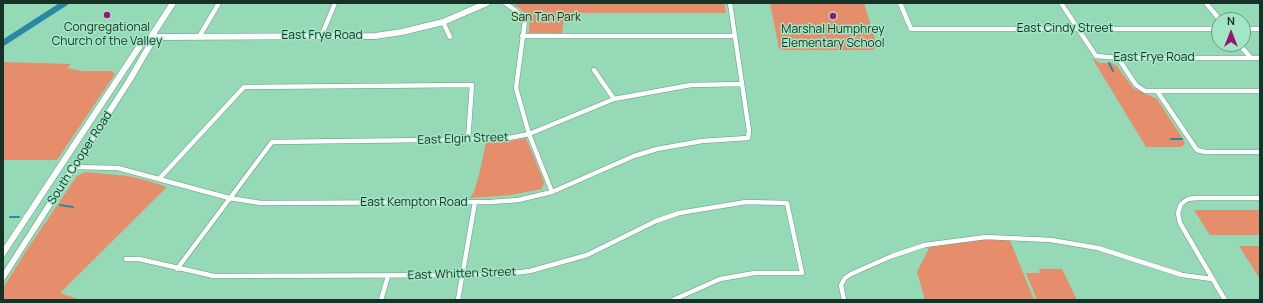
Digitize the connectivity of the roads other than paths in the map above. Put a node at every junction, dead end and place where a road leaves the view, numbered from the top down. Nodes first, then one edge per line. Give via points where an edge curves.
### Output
1 (173, 3) edge
2 (219, 3) edge
3 (336, 3) edge
4 (487, 3) edge
5 (505, 3) edge
6 (730, 3) edge
7 (900, 3) edge
8 (1061, 3) edge
9 (1206, 3) edge
10 (1213, 12) edge
11 (443, 22) junction
12 (1077, 29) junction
13 (1211, 29) edge
14 (522, 36) junction
15 (734, 36) junction
16 (151, 37) junction
17 (199, 37) junction
18 (321, 37) junction
19 (450, 37) dead end
20 (1246, 52) edge
21 (1118, 58) junction
22 (1251, 58) junction
23 (1260, 58) edge
24 (126, 67) junction
25 (137, 67) junction
26 (594, 70) dead end
27 (742, 84) junction
28 (1157, 91) junction
29 (1260, 91) edge
30 (614, 100) junction
31 (529, 134) junction
32 (468, 140) junction
33 (1260, 152) edge
34 (60, 167) junction
35 (74, 167) junction
36 (160, 178) junction
37 (552, 192) junction
38 (229, 198) junction
39 (1260, 198) edge
40 (475, 202) junction
41 (3, 253) edge
42 (126, 259) dead end
43 (177, 269) junction
44 (388, 276) junction
45 (463, 276) junction
46 (3, 277) edge
47 (1212, 279) junction
48 (381, 300) edge
49 (458, 300) edge
50 (673, 300) edge
51 (844, 300) edge
52 (1225, 300) edge

1 - 16 main road, South Cooper Road
2 - 17 street
3 - 18 street
4 - 11 main road, East Frye Road
5 - 14 street via 516,10 525,21
6 - 15 street
7 - 12 street, East Cindy Street via 911,29
8 - 12 street
9 - 10 street
11 - 18 main road, East Frye Road via 391,34
11 - 19 street
12 - 13 street, East Cindy Street
12 - 21 street, East Frye Road via 1096,56
14 - 15 street
14 - 31 street via 516,88
15 - 27 street
16 - 17 main road, East Frye Road
16 - 24 main road, South Cooper Road via 141,44
16 - 25 main road, South Cooper Road via 150,45
17 - 18 main road, East Frye Road
20 - 22 street
21 - 22 street, East Frye Road
21 - 28 street via 1136,85 1145,90
22 - 23 street, East Frye Road
24 - 25 main road
24 - 34 main road, South Cooper Road
25 - 35 main road, South Cooper Road
26 - 30 street
27 - 30 street, East Elgin Street via 691,85
27 - 37 street, East Kempton Road via 748,138 702,141 657,149 634,156
28 - 29 street
28 - 33 street via 1197,150
30 - 31 street, East Elgin Street
31 - 32 street, East Elgin Street via 504,139
31 - 37 street
32 - 36 street via 472,85 244,87
32 - 38 street, East Elgin Street via 272,142
34 - 35 main road
34 - 41 main road, South Cooper Road
35 - 36 street, East Kempton Road via 118,168
35 - 46 main road, South Cooper Road
36 - 38 street, East Kempton Road
37 - 40 street, East Kempton Road via 518,200
38 - 40 street, East Kempton Road via 261,203
38 - 43 street
39 - 47 street via 1196,198 1188,199 1181,204 1178,213 1180,223
40 - 45 street
42 - 43 street, East Whitten Street via 139,259
43 - 44 street, East Whitten Street via 214,276
44 - 45 street, East Whitten Street
44 - 48 street
45 - 49 street
45 - 50 street, East Whitten Street via 530,271 563,263 587,255 679,213 746,202 787,203 802,272 755,273 720,279
47 - 51 street via 1182,275 1098,248 1049,240 986,236 924,245 851,274 844,278 841,286
47 - 52 street

